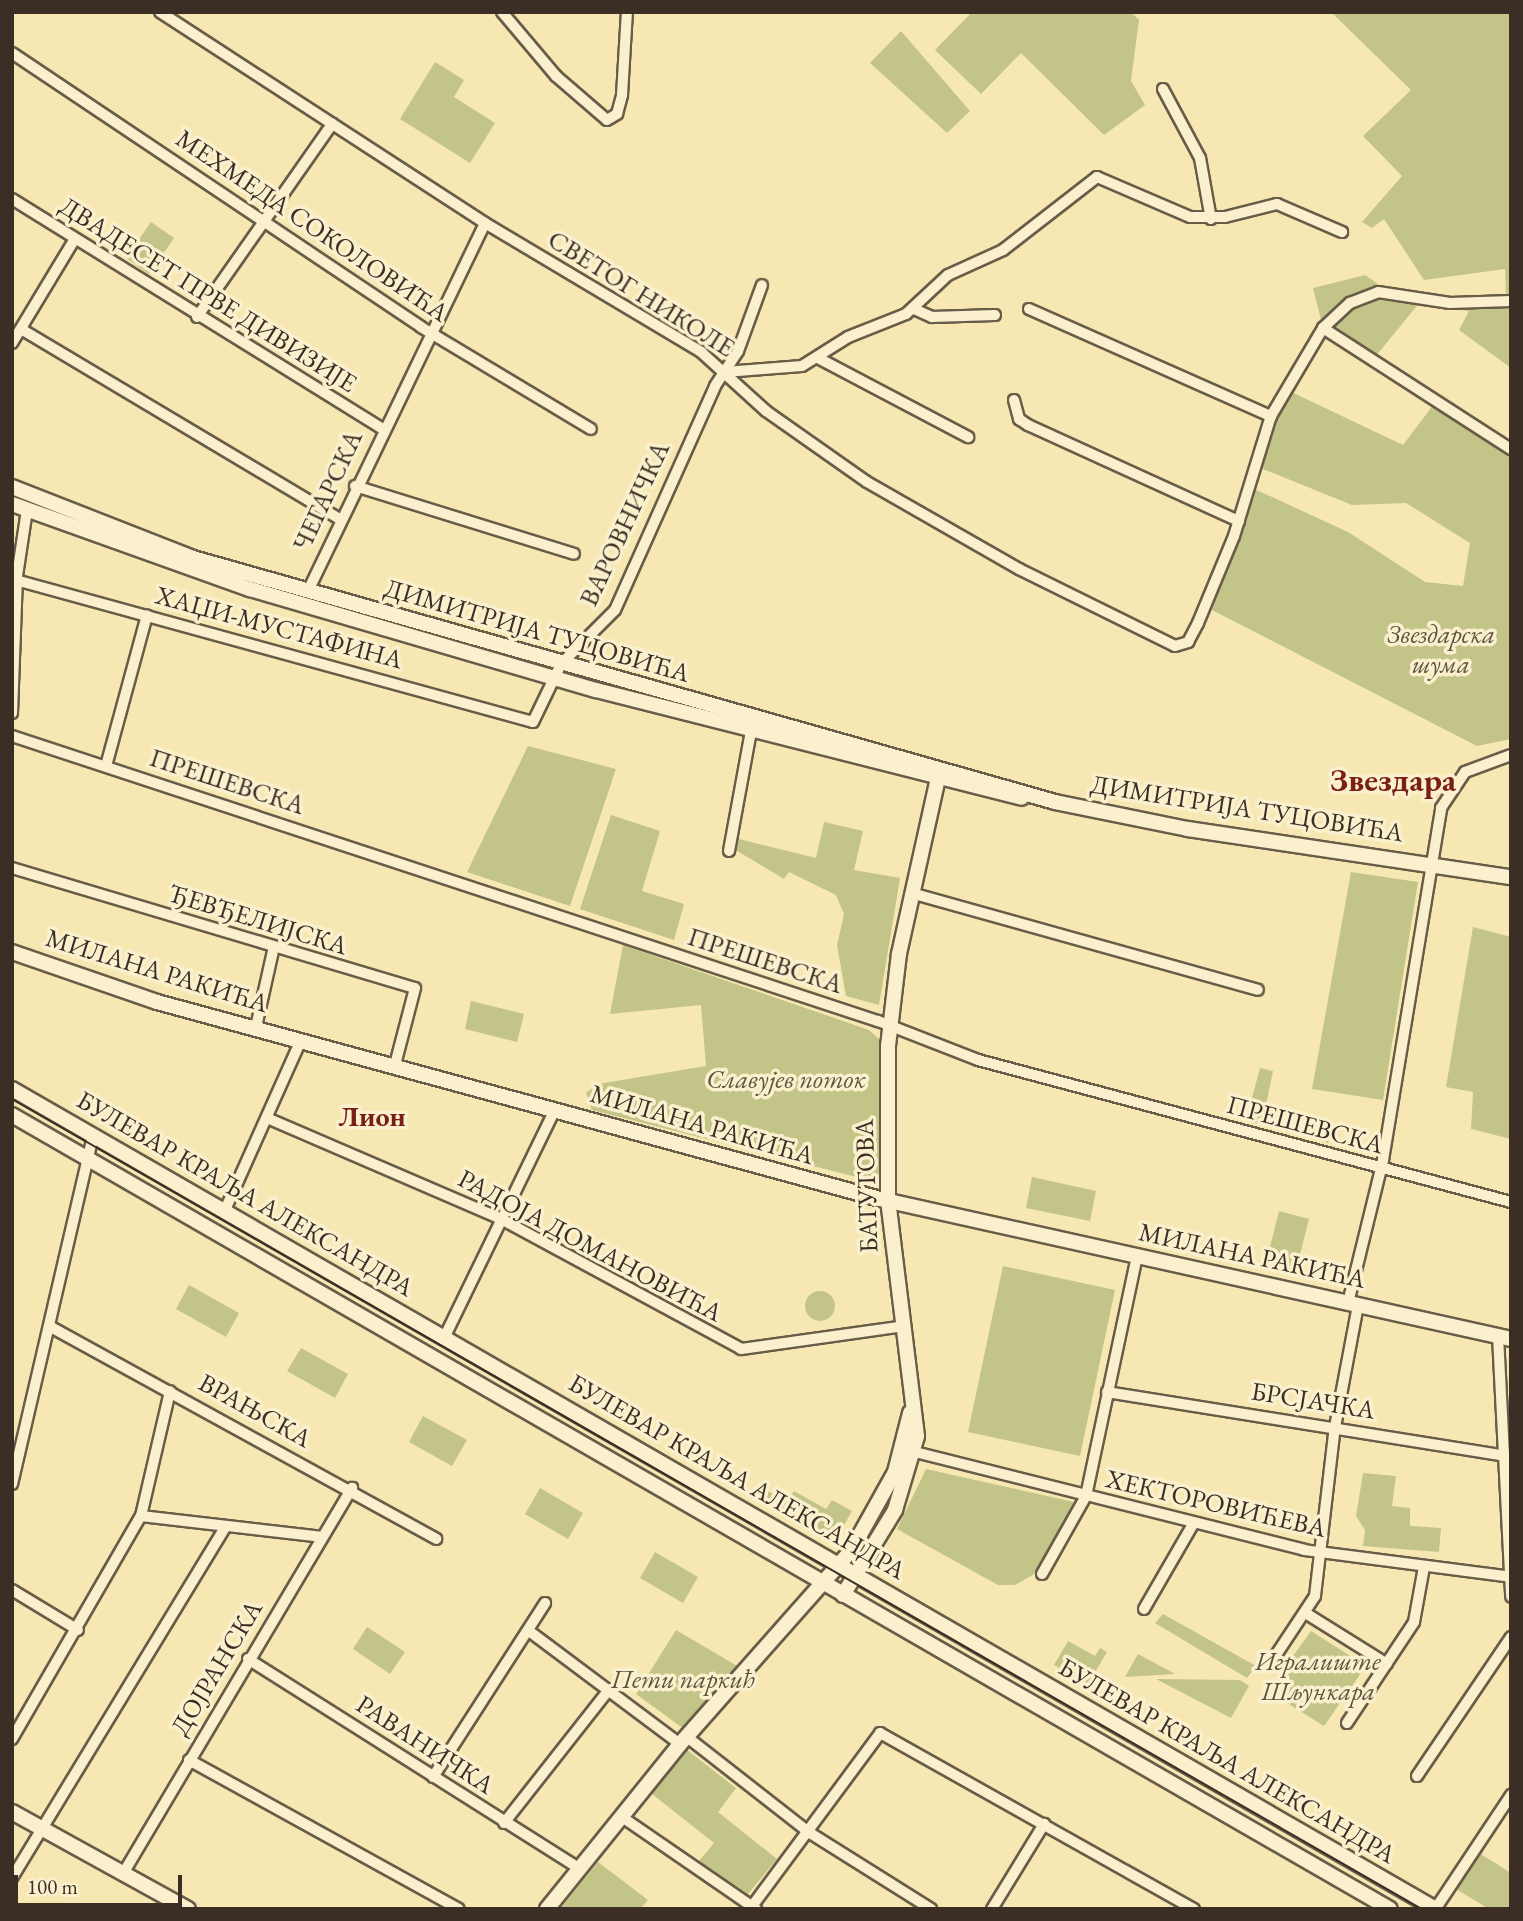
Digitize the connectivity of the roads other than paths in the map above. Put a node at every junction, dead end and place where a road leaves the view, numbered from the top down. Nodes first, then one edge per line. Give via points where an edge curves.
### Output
1 (160, 12) edge
2 (502, 12) edge
3 (627, 12) edge
4 (12, 53) edge
5 (1163, 89) dead end
6 (332, 124) junction
7 (12, 199) edge
8 (1211, 219) junction
9 (263, 223) junction
10 (485, 223) junction
11 (1342, 232) dead end
12 (73, 242) junction
13 (762, 285) dead end
14 (1511, 301) edge
15 (914, 309) junction
16 (1029, 309) dead end
17 (995, 315) dead end
18 (197, 317) junction
19 (1323, 328) junction
20 (21, 329) junction
21 (428, 331) junction
22 (12, 344) edge
23 (818, 358) junction
24 (725, 372) junction
25 (1014, 400) dead end
26 (1271, 416) junction
27 (382, 428) junction
28 (592, 429) dead end
29 (968, 437) dead end
30 (1511, 449) edge
31 (355, 486) junction
32 (12, 487) edge
33 (12, 504) edge
34 (27, 510) junction
35 (340, 519) junction
36 (1239, 521) junction
37 (574, 554) dead end
38 (15, 580) edge
39 (308, 591) junction
40 (147, 615) junction
41 (561, 664) junction
42 (552, 677) junction
43 (12, 713) edge
44 (533, 722) joint
45 (751, 731) junction
46 (12, 736) edge
47 (1511, 755) edge
48 (106, 766) junction
49 (939, 774) junction
50 (729, 851) dead end
51 (1431, 862) junction
52 (12, 868) edge
53 (1511, 877) edge
54 (911, 893) junction
55 (273, 951) junction
56 (12, 952) edge
57 (1258, 990) dead end
58 (256, 1027) junction
59 (889, 1027) junction
60 (301, 1040) junction
61 (395, 1065) junction
62 (12, 1089) edge
63 (555, 1109) junction
64 (12, 1115) edge
65 (267, 1118) junction
66 (93, 1135) junction
67 (88, 1159) junction
68 (1382, 1169) junction
69 (888, 1201) junction
70 (1511, 1202) edge
71 (225, 1210) junction
72 (501, 1219) junction
73 (1137, 1256) junction
74 (1353, 1304) junction
75 (49, 1326) junction
76 (904, 1326) junction
77 (445, 1336) junction
78 (1504, 1337) edge
79 (170, 1391) junction
80 (1108, 1392) junction
81 (912, 1396) junction
82 (1335, 1427) junction
83 (915, 1452) junction
84 (1509, 1457) edge
85 (12, 1483) edge
86 (352, 1488) junction
87 (1086, 1496) junction
88 (141, 1516) junction
89 (1193, 1524) junction
90 (226, 1526) junction
91 (323, 1536) junction
92 (436, 1539) dead end
93 (1321, 1553) junction
94 (841, 1564) junction
95 (1424, 1567) junction
96 (856, 1573) junction
97 (1042, 1574) dead end
98 (1511, 1577) edge
99 (825, 1584) junction
100 (12, 1590) edge
101 (843, 1595) junction
102 (1511, 1597) edge
103 (545, 1603) dead end
104 (1144, 1609) dead end
105 (1307, 1614) junction
106 (78, 1630) junction
107 (529, 1631) junction
108 (1511, 1637) edge
109 (248, 1659) junction
110 (1272, 1661) dead end
111 (1387, 1664) junction
112 (608, 1691) junction
113 (1347, 1723) dead end
114 (12, 1739) edge
115 (684, 1740) junction
116 (189, 1760) junction
117 (1417, 1776) dead end
118 (433, 1777) junction
119 (1511, 1795) edge
120 (12, 1812) edge
121 (622, 1816) junction
122 (504, 1823) junction
123 (1044, 1824) junction
124 (43, 1828) junction
125 (810, 1833) junction
126 (580, 1869) junction
127 (124, 1872) junction
128 (12, 1878) edge
129 (753, 1908) edge
130 (188, 1909) edge
131 (459, 1909) edge
132 (547, 1909) edge
133 (931, 1909) edge
134 (992, 1909) edge
135 (1194, 1909) edge
136 (1390, 1909) edge
137 (1436, 1909) edge

1 - 6 street, СВЕТОГ НИКОЛЕ
2 - 3 street via 556,76 607,120 617,114 622,95
4 - 9 street, МЕХМЕДА СОКОЛОВИЋА
5 - 8 street via 1200,158
6 - 9 street
6 - 10 street, СВЕТОГ НИКОЛЕ
7 - 12 street, ДВАДЕСЕТ ПРВЕ ДИВИЗИЈЕ
8 - 11 street via 1277,204
8 - 15 street via 1176,212 1105,177 1088,179 1003,250 948,275
9 - 18 street
9 - 21 street, МЕХМЕДА СОКОЛОВИЋА
10 - 21 street, ЧЕГАРСКА
10 - 24 street, СВЕТОГ НИКОЛЕ
12 - 18 street, ДВАДЕСЕТ ПРВЕ ДИВИЗИЈЕ
12 - 20 street
13 - 24 street, ВАРОВНИЧКА
14 - 19 street via 1455,303 1378,292 1350,303
15 - 17 street via 932,317
15 - 23 street via 848,337
16 - 26 street
18 - 27 street, ДВАДЕСЕТ ПРВЕ ДИВИЗИЈЕ
19 - 26 street
19 - 30 street
20 - 22 street
20 - 35 street
21 - 27 street, ЧЕГАРСКА
21 - 28 street, МЕХМЕДА СОКОЛОВИЋА
23 - 24 street via 793,368
23 - 29 street
24 - 36 street, СВЕТОГ НИКОЛЕ via 766,411 867,482 1019,569 1175,646 1193,632
24 - 41 street, ВАРОВНИЧКА via 615,610
25 - 36 street via 1019,419 1028,425
26 - 36 street
27 - 31 street, ЧЕГАРСКА
31 - 35 street, ЧЕГАРСКА
31 - 37 street
32 - 39 main road, ДИМИТРИЈА ТУЦОВИЋА via 125,536
33 - 34 main road, ДИМИТРИЈА ТУЦОВИЋА
34 - 38 street
34 - 42 main road, ДИМИТРИЈА ТУЦОВИЋА via 215,578
35 - 39 street, ЧЕГАРСКА
38 - 40 street, ХАЏИ-МУСТАФИНА
38 - 43 street
39 - 41 main road, ДИМИТРИЈА ТУЦОВИЋА
40 - 44 street, ХАЏИ-МУСТАФИНА
40 - 48 street
41 - 42 street, ВАРОВНИЧКА
41 - 49 main road, ДИМИТРИЈА ТУЦОВИЋА
42 - 44 street, ВАРОВНИЧКА
42 - 45 main road, ДИМИТРИЈА ТУЦОВИЋА
45 - 49 main road, ДИМИТРИЈА ТУЦОВИЋА
45 - 50 street
46 - 48 street, ПРЕШЕВСКА
47 - 51 street via 1473,768 1451,786
48 - 59 street, ПРЕШЕВСКА
49 - 51 main road, ДИМИТРИЈА ТУЦОВИЋА via 1188,829
49 - 54 main road, БАТУТОВА
51 - 53 main road, ДИМИТРИЈА ТУЦОВИЋА
51 - 68 street
52 - 55 street, ЂЕВЂЕЛИЈСКА
54 - 57 street
54 - 59 main road, БАТУТОВА
55 - 58 street
55 - 61 street, ЂЕВЂЕЛИЈСКА via 415,988
56 - 58 main road, МИЛАНА РАКИЋА via 157,1002
58 - 60 main road, МИЛАНА РАКИЋА
59 - 68 street, ПРЕШЕВСКА via 978,1060
59 - 69 main road, БАТУТОВА
60 - 61 main road, МИЛАНА РАКИЋА
60 - 65 street
61 - 63 main road, МИЛАНА РАКИЋА
62 - 66 main road, БУЛЕВАР КРАЉА АЛЕКСАНДРА
63 - 69 main road, МИЛАНА РАКИЋА
63 - 72 street
64 - 67 main road, БУЛЕВАР КРАЉА АЛЕКСАНДРА
65 - 71 street
65 - 72 street, РАДОЈА ДОМАНОВИЋА
66 - 67 street
66 - 71 main road, БУЛЕВАР КРАЉА АЛЕКСАНДРА
67 - 75 street
67 - 99 main road, БУЛЕВАР КРАЉА АЛЕКСАНДРА
68 - 70 street, ПРЕШЕВСКА
68 - 74 street
69 - 73 main road, МИЛАНА РАКИЋА
69 - 76 main road, БАТУТОВА
71 - 77 main road, БУЛЕВАР КРАЉА АЛЕКСАНДРА
72 - 76 street, РАДОЈА ДОМАНОВИЋА via 741,1349
72 - 77 street
73 - 74 main road, МИЛАНА РАКИЋА
73 - 80 street
74 - 78 main road, МИЛАНА РАКИЋА
74 - 82 street
75 - 79 street, ВРАЊСКА
75 - 85 street
76 - 81 main road, БАТУТОВА
77 - 94 main road, БУЛЕВАР КРАЉА АЛЕКСАНДРА
78 - 84 street
79 - 86 street, ВРАЊСКА
79 - 88 street
80 - 82 street, БРСЈАЧКА
80 - 87 street
81 - 83 main road, БАТУТОВА
81 - 94 main road, БАТУТОВА via 895,1472
82 - 84 street, БРСЈАЧКА
82 - 93 street
83 - 87 street, ХЕКТОРОВИЋЕВА
83 - 96 main road, БАТУТОВА via 895,1510
84 - 98 street
86 - 91 street, ДОЈРАНСКА
86 - 92 street, ВРАЊСКА
87 - 89 street, ХЕКТОРОВИЋЕВА
87 - 97 street
88 - 90 street
88 - 106 street
89 - 93 street, ХЕКТОРОВИЋЕВА
89 - 104 street
90 - 91 street
90 - 124 street
91 - 109 street, ДОЈРАНСКА
93 - 95 street, ХЕКТОРОВИЋЕВА
93 - 105 street
94 - 96 main road, БУЛЕВАР КРАЉА АЛЕКСАНДРА
94 - 99 main road, БАТУТОВА
95 - 98 street, ХЕКТОРОВИЋЕВА
95 - 111 street via 1414,1622
96 - 101 main road, БАТУТОВА
96 - 137 main road, БУЛЕВАР КРАЉА АЛЕКСАНДРА
98 - 102 street
99 - 101 main road, БУЛЕВАР КРАЉА АЛЕКСАНДРА
99 - 115 main road, БАТУТОВА
100 - 106 street
101 - 136 main road, БУЛЕВАР КРАЉА АЛЕКСАНДРА
103 - 107 street
105 - 110 street
105 - 111 street
106 - 114 street
107 - 112 street
107 - 118 street
108 - 117 street
109 - 116 street, ДОЈРАНСКА
109 - 118 street, РАВАНИЧКА
111 - 113 street
112 - 115 street
112 - 122 street
115 - 121 main road, БАТУТОВА
115 - 125 street
116 - 127 street, ДОЈРАНСКА
116 - 131 street
118 - 122 street, РАВАНИЧКА
119 - 137 street
120 - 124 main road
121 - 126 main road, БАТУТОВА
121 - 129 street
122 - 126 street, РАВАНИЧКА
123 - 125 street via 880,1733
123 - 134 street
123 - 135 street
124 - 127 main road
124 - 128 street
125 - 129 street
125 - 133 street
126 - 132 main road, БАТУТОВА
127 - 130 main road

